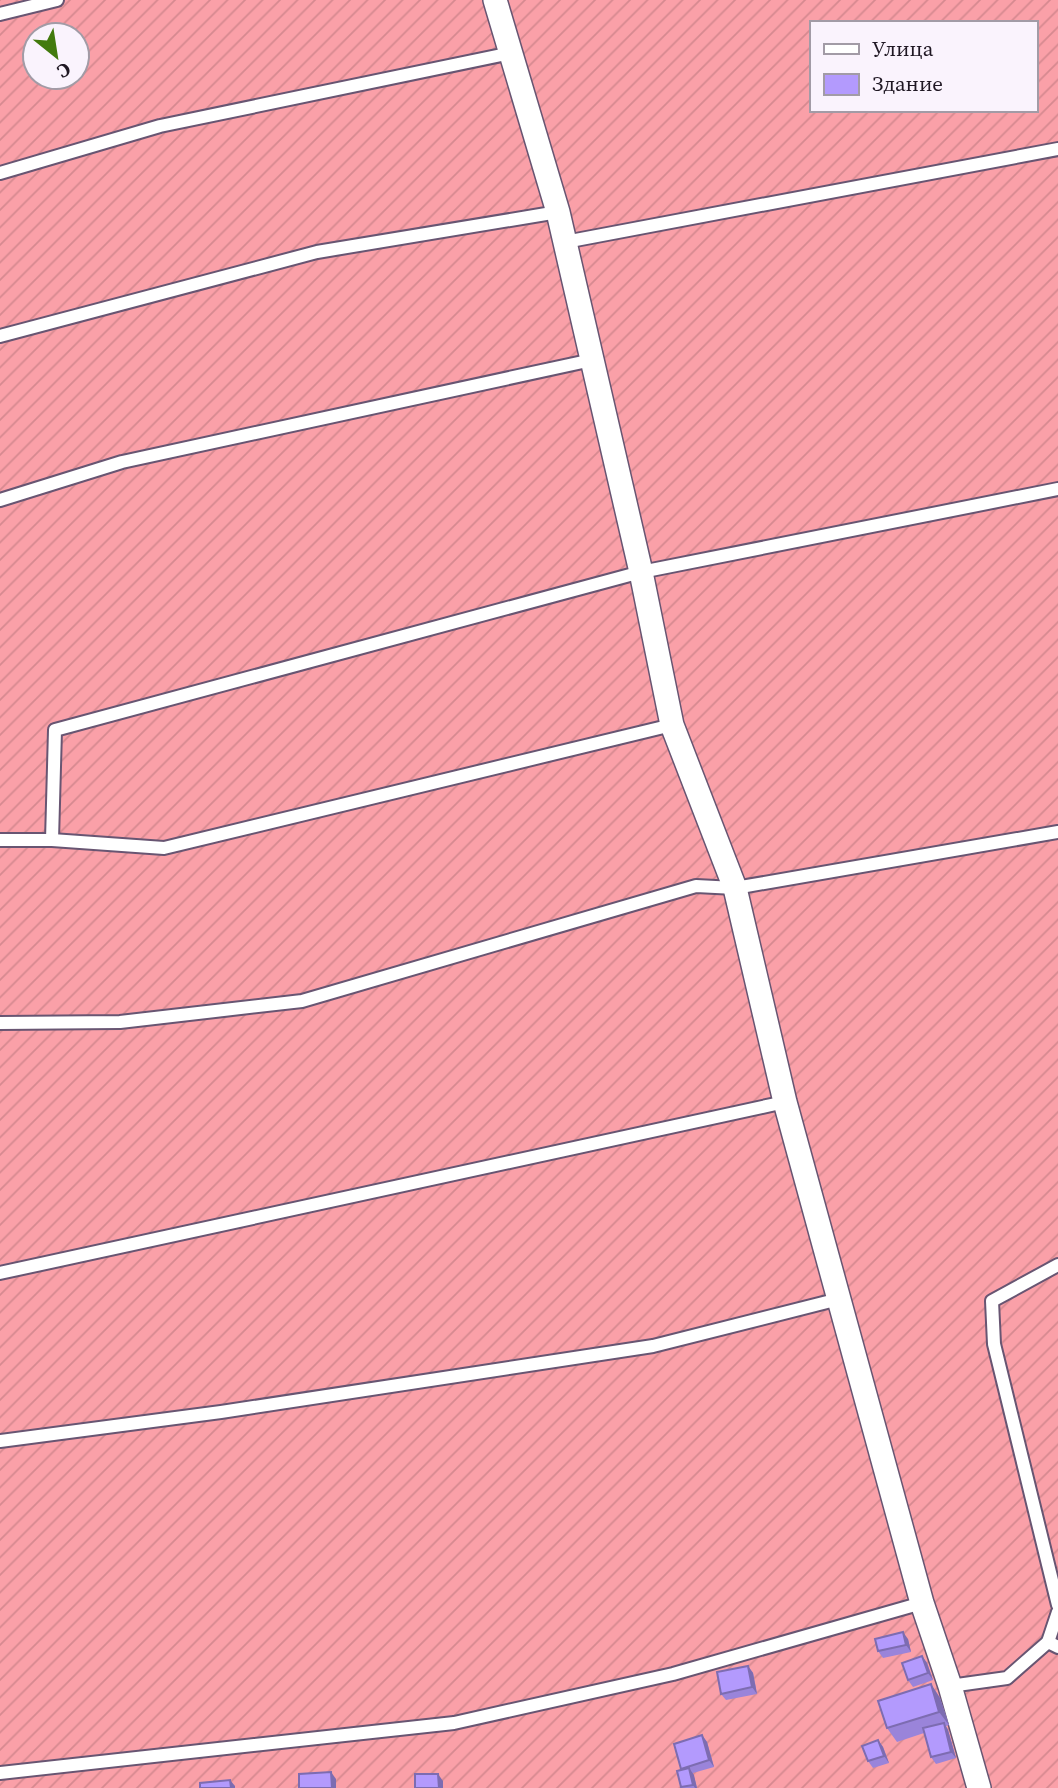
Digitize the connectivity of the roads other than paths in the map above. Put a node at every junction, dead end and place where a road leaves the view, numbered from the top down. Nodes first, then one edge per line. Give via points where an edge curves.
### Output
1 (57, 0) edge
2 (495, 0) edge
3 (0, 14) edge
4 (512, 53) junction
5 (1058, 149) edge
6 (0, 173) edge
7 (558, 212) junction
8 (565, 242) junction
9 (0, 336) edge
10 (592, 360) junction
11 (1058, 489) edge
12 (0, 500) edge
13 (642, 572) junction
14 (672, 725) junction
15 (1058, 832) edge
16 (0, 840) edge
17 (52, 840) junction
18 (735, 888) junction
19 (0, 1023) edge
20 (785, 1102) junction
21 (1058, 1265) edge
22 (0, 1273) edge
23 (839, 1299) junction
24 (0, 1441) edge
25 (922, 1603) junction
26 (1058, 1605) edge
27 (1058, 1612) edge
28 (1053, 1644) edge
29 (950, 1686) junction
30 (0, 1773) edge
31 (979, 1788) edge

1 - 3 lane
2 - 4 street
4 - 6 lane via 160,126
4 - 7 street
5 - 8 lane
7 - 8 street
7 - 9 lane via 317,253
8 - 10 street
10 - 12 lane via 122,462
10 - 13 street
11 - 13 lane
13 - 14 street
13 - 17 lane via 55,730
14 - 17 lane via 164,848
14 - 18 street
15 - 18 lane
16 - 17 lane
18 - 19 lane via 696,886 302,1001 120,1022
18 - 20 street
20 - 22 lane
20 - 23 street
21 - 26 lane via 992,1301 994,1344
23 - 24 lane via 653,1346
23 - 25 street
25 - 29 street
25 - 30 lane via 673,1674 454,1723
27 - 28 lane
28 - 29 lane via 1007,1678
29 - 31 street

